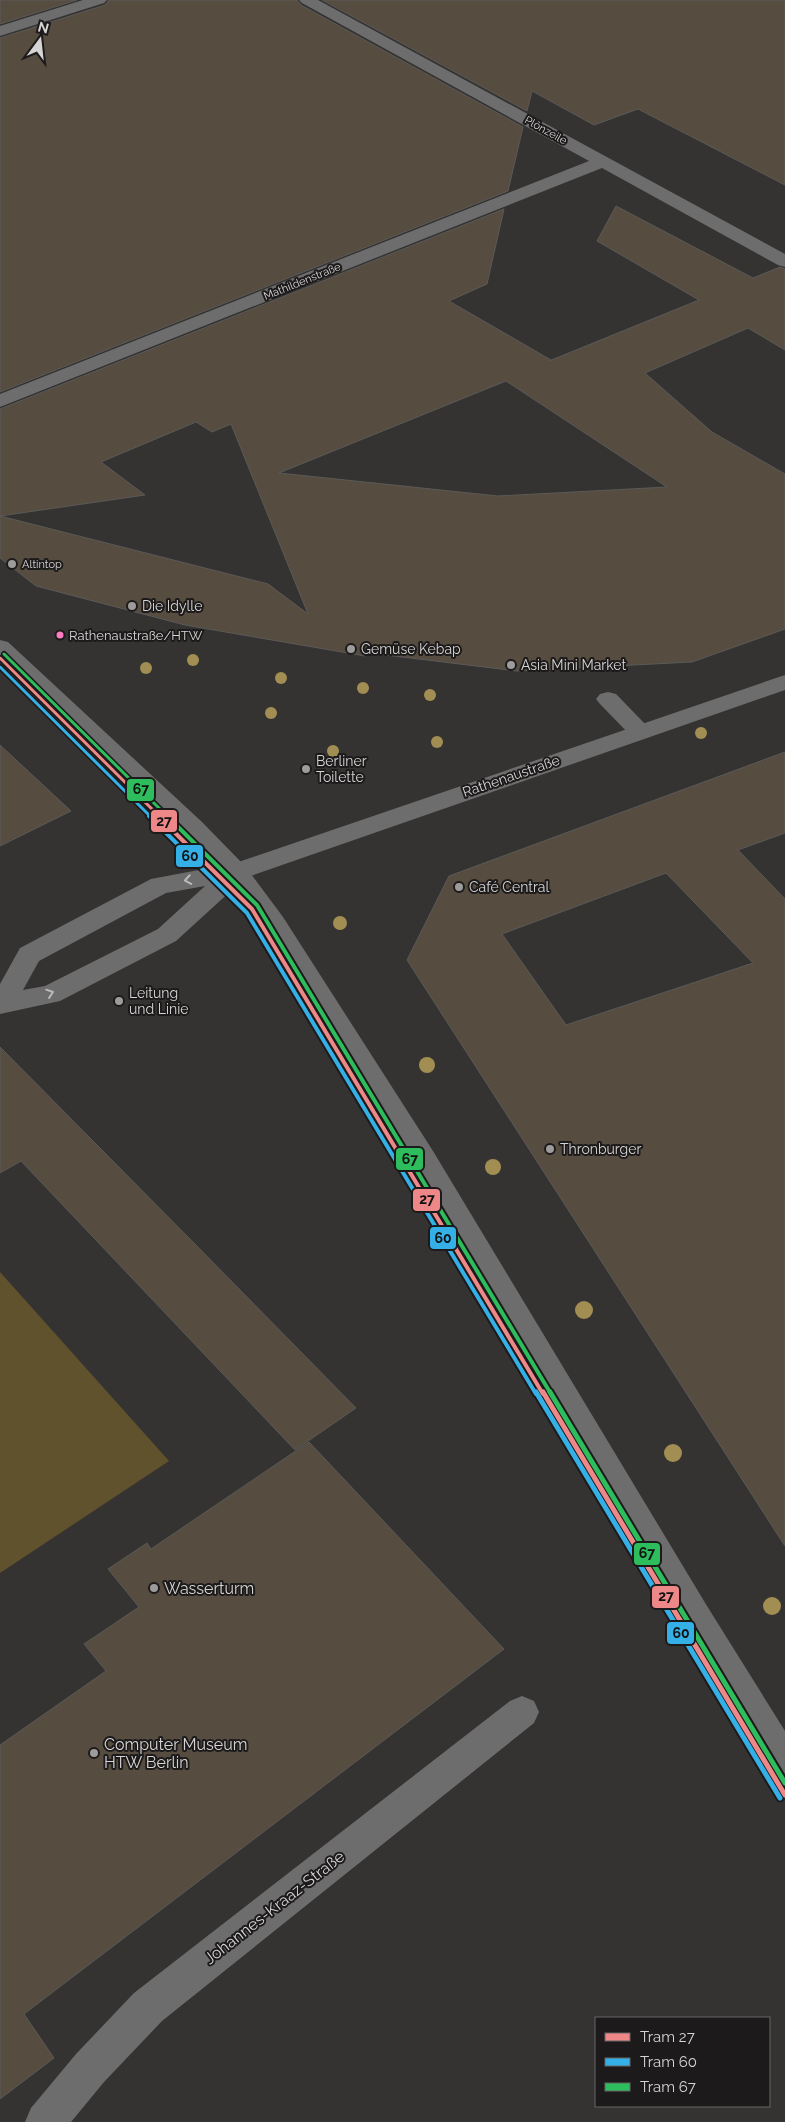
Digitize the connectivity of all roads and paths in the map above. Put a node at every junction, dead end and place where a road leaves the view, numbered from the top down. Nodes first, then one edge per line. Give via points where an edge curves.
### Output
1 (99, 0) edge
2 (306, 0) edge
3 (0, 32) edge
4 (604, 161) junction
5 (785, 261) edge
6 (0, 401) edge
7 (0, 647) edge
8 (785, 682) edge
9 (608, 699) dead end
10 (640, 732) junction
11 (236, 872) junction
12 (1, 1004) edge
13 (522, 1712) dead end
14 (785, 1763) edge
15 (45, 2122) edge

1 - 3 street
2 - 4 street, Plönzeile
4 - 5 street, Plönzeile
4 - 6 street, Mathildenstraße
7 - 11 street via 156,792
8 - 10 street, Rathenaustraße
9 - 10 street
10 - 11 street, Rathenaustraße
12 -> 11 street via 51,994 167,935
11 -> 12 street via 160,885 29,955
11 - 14 street via 292,950 423,1159
13 - 15 street, Johannes-Kraaz-Straße via 148,2007 90,2068

